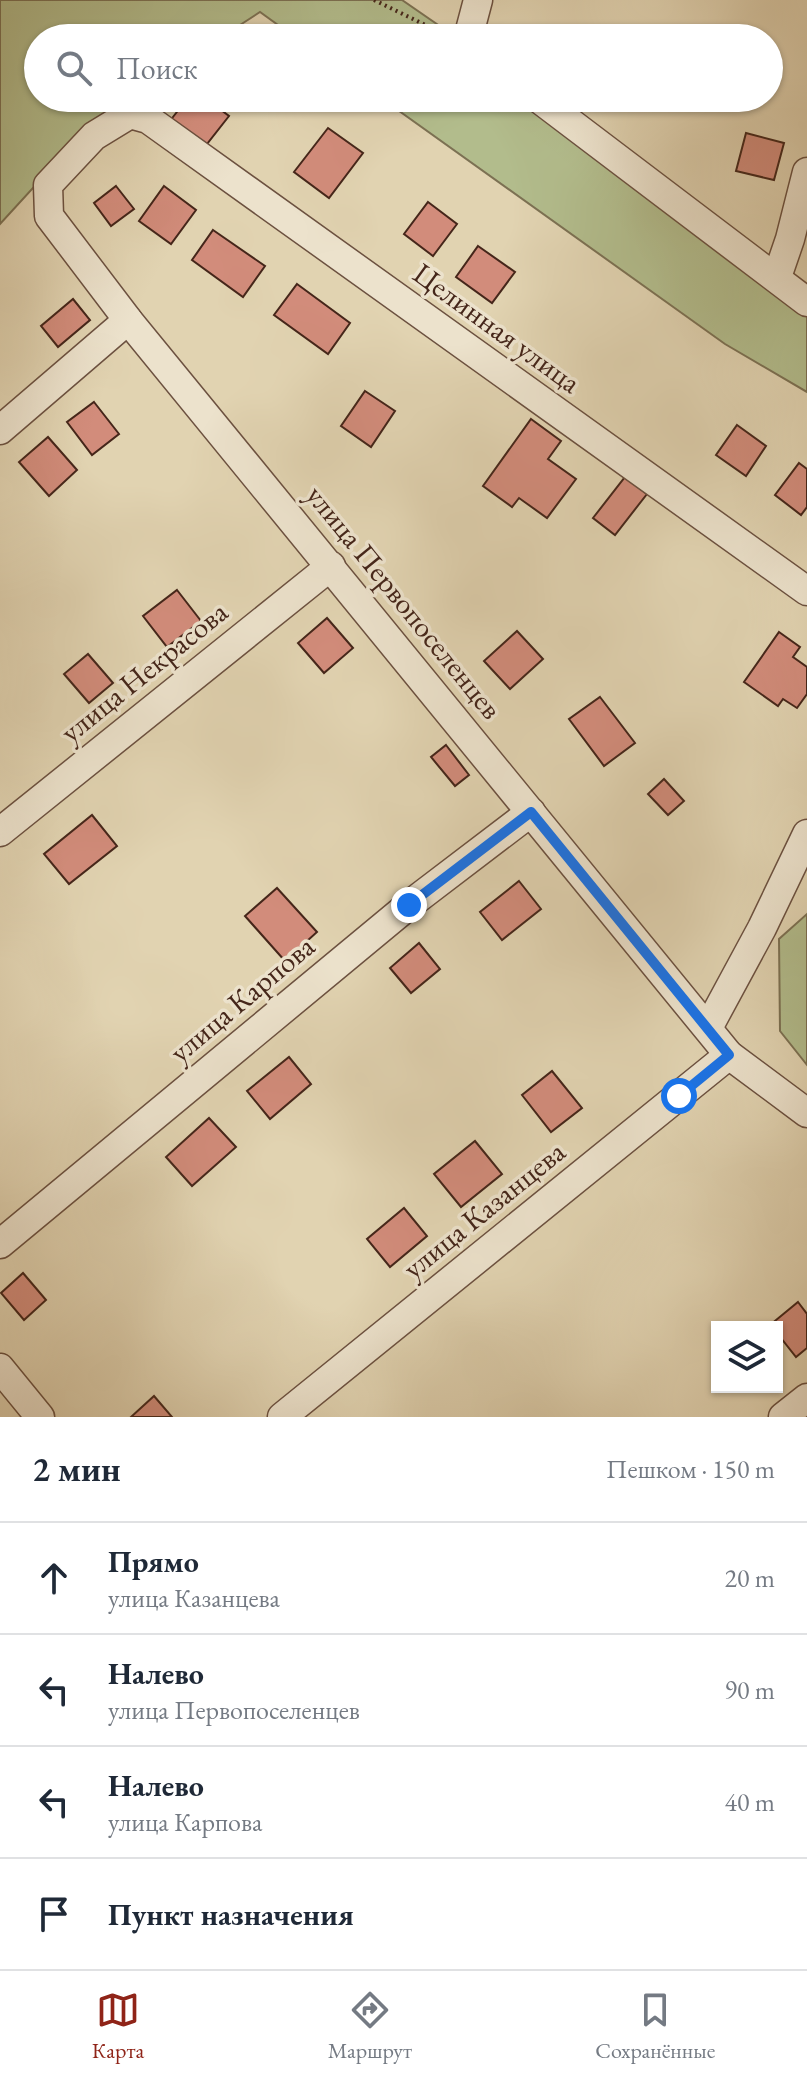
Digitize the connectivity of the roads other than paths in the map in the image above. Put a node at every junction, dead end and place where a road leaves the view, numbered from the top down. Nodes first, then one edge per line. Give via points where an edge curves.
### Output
1 (478, 0) edge
2 (472, 24) edge
3 (557, 112) edge
4 (807, 172) edge
5 (49, 216) joint
6 (777, 277) junction
7 (807, 302) edge
8 (128, 320) junction
9 (0, 430) edge
10 (331, 566) junction
11 (807, 591) edge
12 (531, 812) junction
13 (0, 832) edge
14 (807, 834) edge
15 (708, 1028) junction
16 (729, 1055) junction
17 (807, 1113) edge
18 (0, 1244) edge
19 (0, 1368) edge
20 (807, 1398) edge
21 (40, 1417) edge
22 (282, 1417) edge
23 (783, 1417) edge

1 - 2 street
3 - 6 street
4 - 6 street
5 - 8 street, улица Первопоселенцев
5 - 11 street, Целинная улица via 48,185 94,136 130,114 148,119
6 - 7 street
8 - 9 street
8 - 10 street, улица Первопоселенцев
10 - 12 street, улица Первопоселенцев
10 - 13 street, улица Некрасова
12 - 15 street, улица Первопоселенцев
12 - 18 street, улица Карпова via 409,905
14 - 15 street
15 - 16 street, улица Первопоселенцев
16 - 17 street, улица Первопоселенцев
16 - 22 street, улица Казанцева
19 - 21 street
20 - 23 street

